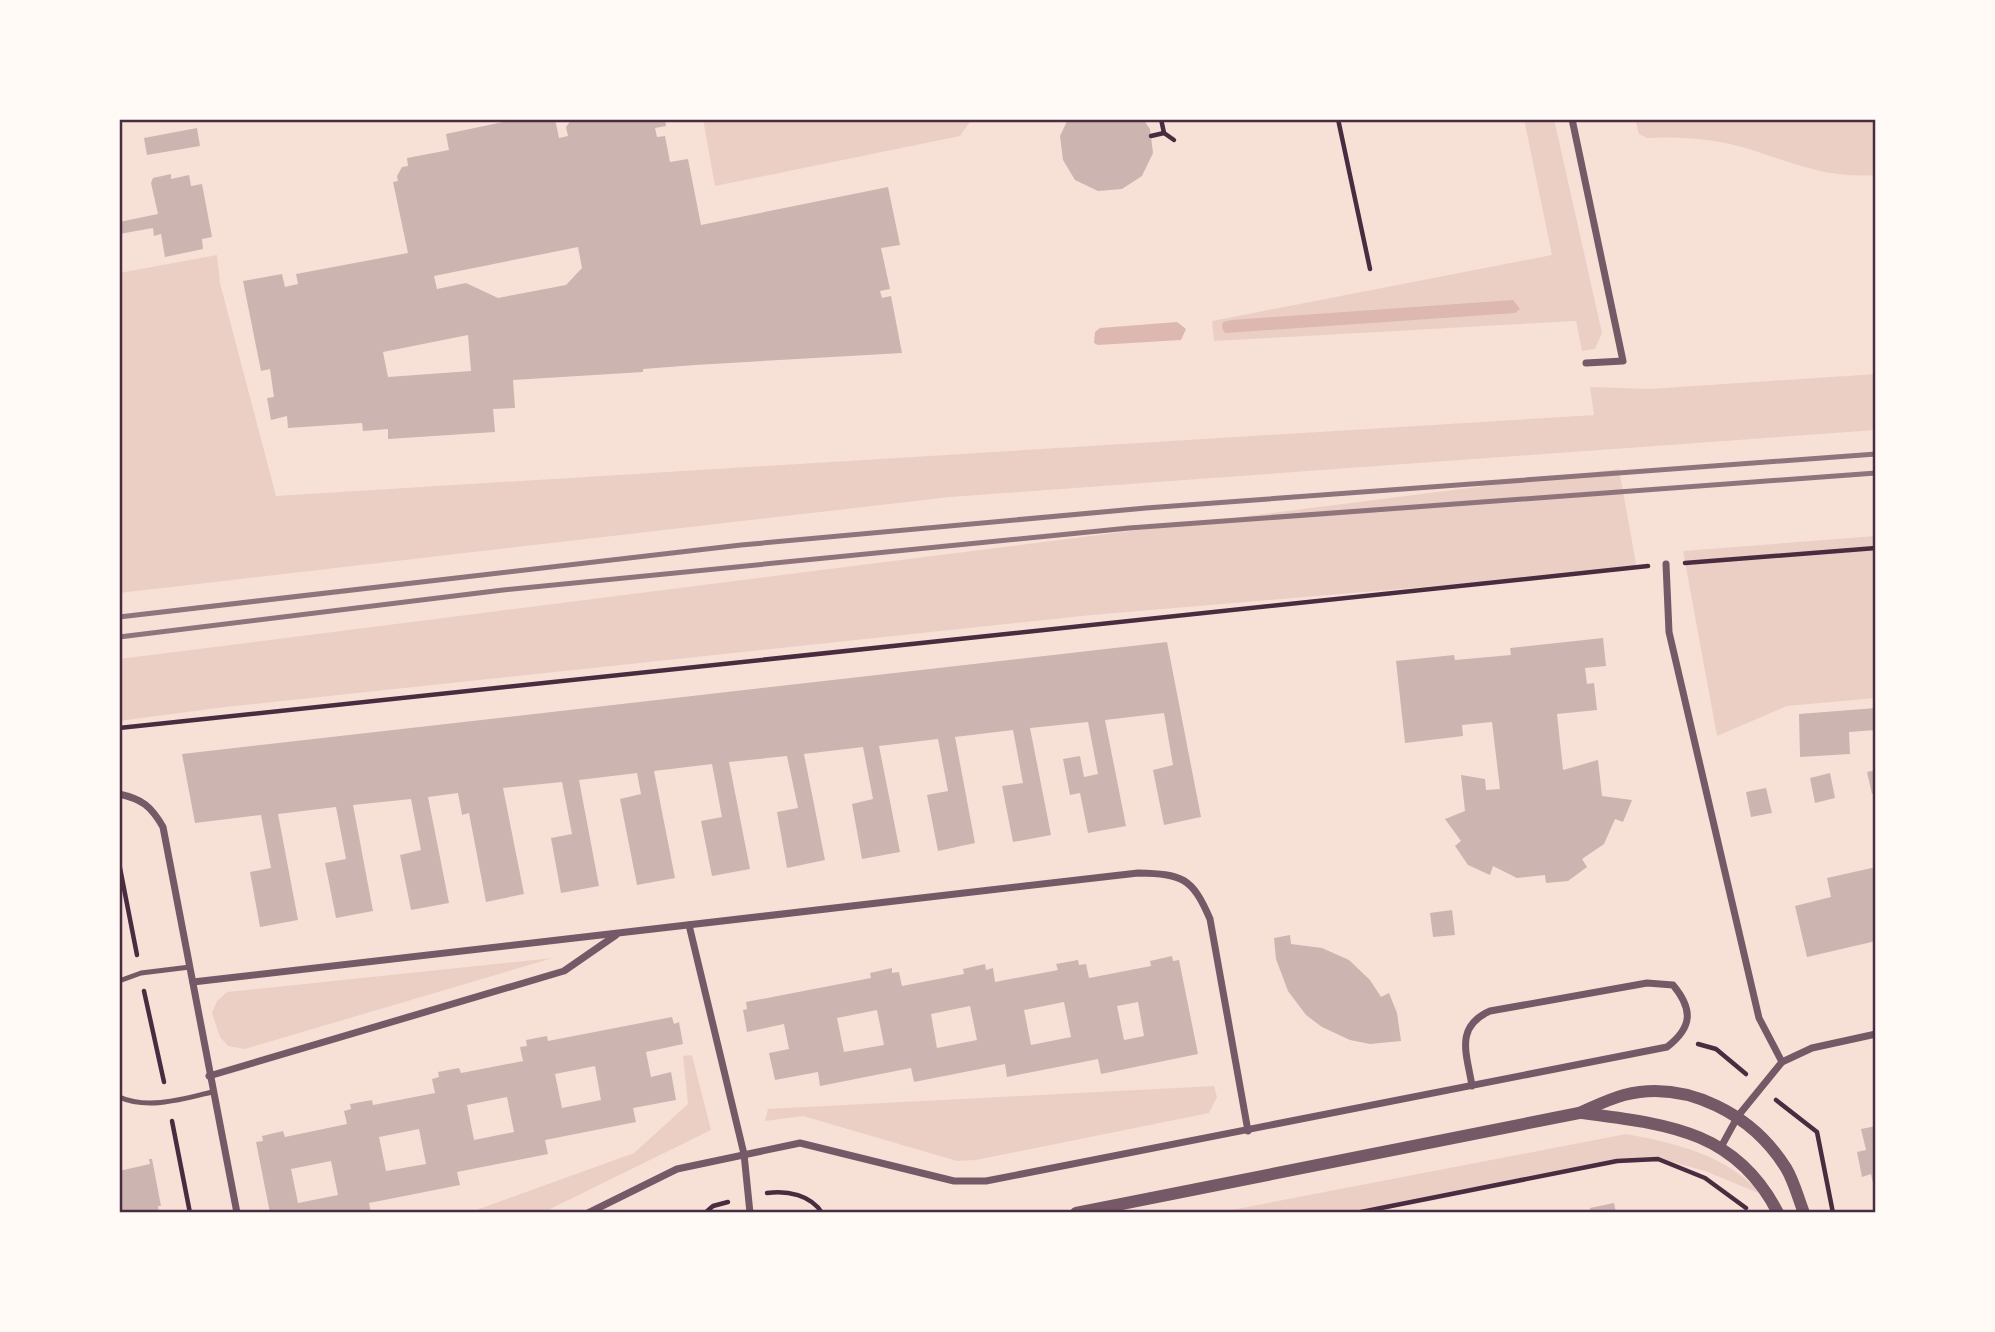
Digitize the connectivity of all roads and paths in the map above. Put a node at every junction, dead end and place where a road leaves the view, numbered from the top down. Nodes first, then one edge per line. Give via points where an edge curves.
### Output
1 (1161, 119) edge
2 (1338, 119) edge
3 (1572, 119) edge
4 (1164, 133) junction
5 (1151, 136) dead end
6 (1174, 140) dead end
7 (1370, 269) dead end
8 (1586, 363) dead end
9 (1876, 548) edge
10 (1666, 564) junction
11 (119, 728) edge
12 (119, 794) edge
13 (119, 863) edge
14 (689, 925) junction
15 (618, 934) junction
16 (190, 967) junction
17 (141, 973) junction
18 (119, 981) edge
19 (193, 982) junction
20 (1876, 1034) edge
21 (1682, 1036) junction
22 (1782, 1062) junction
23 (209, 1076) junction
24 (1472, 1086) junction
25 (1762, 1089) junction
26 (212, 1092) junction
27 (119, 1097) edge
28 (168, 1102) junction
29 (1579, 1112) junction
30 (1738, 1116) junction
31 (1248, 1131) junction
32 (1721, 1147) junction
33 (744, 1154) junction
34 (190, 1213) edge
35 (237, 1213) edge
36 (588, 1213) edge
37 (750, 1213) edge
38 (1076, 1213) edge
39 (1356, 1213) edge
40 (1753, 1213) edge
41 (1778, 1213) edge
42 (1804, 1213) edge
43 (1833, 1213) edge

1 - 4 path
2 - 7 path
3 - 8 street via 1623,361
4 - 5 path
4 - 6 path
9 - 10 path
10 - 11 path
10 - 22 street via 1669,632 1759,1018
12 - 16 street via 140,799 163,827
13 - 17 path
14 - 15 street
14 - 31 street via 1138,873 1172,873 1199,893 1210,919
14 - 33 street
15 - 19 street
15 - 23 street via 564,971
16 - 17 lane
16 - 19 street
17 - 18 lane
17 - 28 path
19 - 23 street
20 - 22 street via 1812,1048
21 - 24 street via 1667,1047
21 - 24 street via 1688,1022 1686,1000 1673,985 1647,983 1490,1011 1468,1027 1465,1044
21 - 25 path via 1716,1049
22 - 25 street
23 - 26 street
24 - 31 street
25 - 30 street
25 - 43 path via 1818,1132
26 - 28 lane
26 - 35 street
27 - 28 lane via 131,1102
28 - 34 path
29 - 30 street via 1624,1095 1650,1092 1691,1097
29 - 32 street via 1657,1123
29 - 38 street
30 - 32 street
30 - 42 street via 1766,1139 1788,1170
31 - 33 street via 986,1181 954,1181 800,1143
32 - 41 street via 1766,1188
33 - 36 street via 677,1169
33 - 37 street
39 - 40 path via 1617,1161 1658,1159 1704,1178

